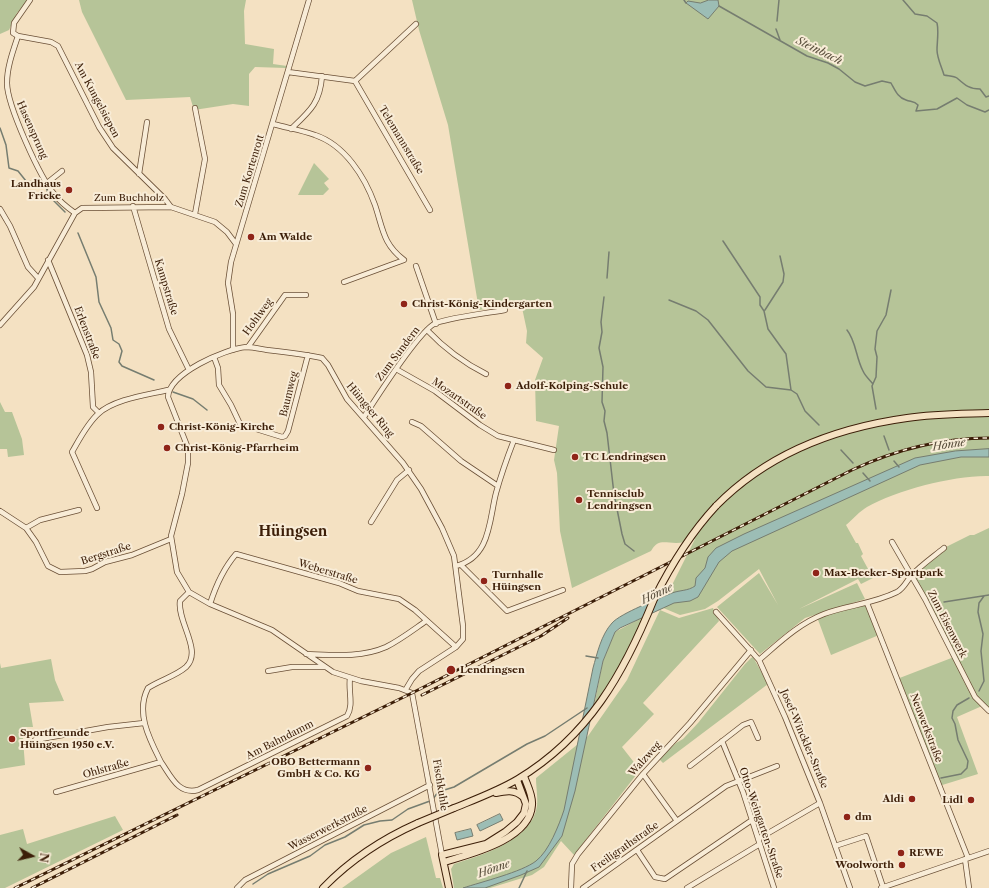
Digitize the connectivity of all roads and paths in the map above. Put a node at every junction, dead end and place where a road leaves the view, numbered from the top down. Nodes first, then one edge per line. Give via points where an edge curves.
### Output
1 (30, 0) edge
2 (309, 0) edge
3 (416, 24) dead end
4 (18, 36) junction
5 (288, 72) junction
6 (322, 76) junction
7 (355, 81) junction
8 (195, 108) dead end
9 (147, 122) dead end
10 (273, 124) junction
11 (291, 129) junction
12 (62, 171) dead end
13 (139, 174) junction
14 (47, 183) junction
15 (133, 206) junction
16 (171, 207) junction
17 (0, 209) edge
18 (430, 210) dead end
19 (75, 213) junction
20 (195, 214) junction
21 (236, 244) junction
22 (48, 260) junction
23 (416, 266) dead end
24 (38, 278) junction
25 (344, 282) dead end
26 (306, 295) dead end
27 (505, 310) dead end
28 (436, 324) junction
29 (0, 326) edge
30 (427, 330) junction
31 (248, 347) junction
32 (233, 350) junction
33 (308, 355) junction
34 (214, 357) junction
35 (396, 369) junction
36 (189, 370) junction
37 (486, 374) dead end
38 (168, 390) junction
39 (989, 412) edge
40 (99, 413) junction
41 (364, 417) junction
42 (412, 422) dead end
43 (514, 440) junction
44 (554, 450) dead end
45 (409, 470) junction
46 (498, 486) junction
47 (97, 508) dead end
48 (78, 510) dead end
49 (0, 511) edge
50 (371, 522) dead end
51 (26, 528) junction
52 (171, 539) junction
53 (892, 542) dead end
54 (944, 548) dead end
55 (458, 565) junction
56 (911, 576) junction
57 (563, 590) dead end
58 (189, 592) junction
59 (867, 603) junction
60 (210, 604) junction
61 (716, 612) dead end
62 (426, 621) junction
63 (456, 647) junction
64 (751, 650) junction
65 (306, 654) junction
66 (758, 660) junction
67 (324, 667) junction
68 (268, 671) dead end
69 (350, 678) junction
70 (406, 689) junction
71 (989, 711) edge
72 (144, 723) junction
73 (758, 738) dead end
74 (35, 740) dead end
75 (722, 741) junction
76 (162, 762) junction
77 (690, 766) dead end
78 (777, 766) dead end
79 (643, 774) junction
80 (524, 776) junction
81 (517, 780) junction
82 (739, 782) junction
83 (430, 785) junction
84 (56, 792) dead end
85 (490, 794) junction
86 (524, 799) junction
87 (820, 803) junction
88 (752, 820) junction
89 (677, 821) junction
90 (759, 842) junction
91 (835, 846) junction
92 (637, 850) junction
93 (989, 851) edge
94 (443, 858) junction
95 (966, 859) junction
96 (885, 887) edge
97 (237, 888) edge
98 (323, 888) edge
99 (449, 888) edge
100 (571, 888) edge
101 (583, 888) edge
102 (687, 888) edge
103 (774, 888) edge
104 (850, 888) edge
105 (969, 888) edge

1 - 4 street via 14,23 13,33
2 - 5 street, Zum Kortenrott
3 - 7 street
4 - 13 street, Am Kungelsiepen via 51,42 58,46 99,127 113,148
4 - 14 street, Hasensprung via 8,69 10,102
5 - 6 street
5 - 10 street, Zum Kortenrott
6 - 7 street
6 - 11 street via 315,105
7 - 18 street, Telemannstraße
8 - 20 street via 205,159
9 - 13 street
10 - 11 street
10 - 21 street, Zum Kortenrott
11 - 25 street via 315,135 335,145 348,159 362,176 386,241 393,252 404,260
12 - 14 street
13 - 16 street, Am Kungelsiepen
14 - 19 street, Hasensprung via 54,195
15 - 16 street, Zum Buchholz
15 - 19 street, Zum Buchholz via 85,207
15 - 36 street, Kampstraße via 169,329
16 - 20 street, Zum Buchholz
17 - 24 street via 28,267
19 - 22 street
20 - 21 street, Zum Buchholz via 221,226
21 - 32 street, Zum Kortenrott via 228,283 233,314
22 - 24 street
22 - 40 street, Erlenstraße via 87,355 94,407
23 - 28 street
24 - 29 street via 34,287
26 - 31 street, Hohlweg via 285,295
27 - 28 street, Zum Sundern
28 - 30 street, Zum Sundern
30 - 35 street, Zum Sundern
30 - 37 street via 470,366
31 - 32 street, Hüingser Ring
31 - 33 street, Hüingser Ring
32 - 34 street, Hüingser Ring
33 - 34 street, Baumweg via 288,430 282,437 240,424 219,385 218,368
33 - 41 street, Hüingser Ring via 322,358 340,389
34 - 36 street, Hüingser Ring
35 - 41 street, Zum Sundern
35 - 43 street, Mozartstraße via 435,391 480,426 498,436
36 - 38 street, Hüingser Ring via 171,384
38 - 40 street via 137,397 108,407
38 - 52 street via 168,397 188,448 188,463
39 - 80 main road, bridge via 887,421 822,438 786,454 742,482 716,506 691,535 664,580 625,664 607,694 582,727 549,758
40 - 47 street via 72,452
41 - 45 street, Hüingser Ring
42 - 46 street via 421,426 461,461
43 - 44 street, Mozartstraße
43 - 46 street
45 - 50 street via 397,480
45 - 55 street, Hüingser Ring via 442,528
46 - 55 street via 490,530 485,540 476,554
48 - 51 street via 40,520
49 - 51 street, Bergstraße
51 - 52 street, Bergstraße via 48,566 60,572 92,569
52 - 58 street via 178,572
53 - 56 street, Zum Eisenwerk
54 - 56 street
55 - 57 street via 507,611
55 - 63 street, Hüingser Ring via 463,638
56 - 59 street via 898,591
56 - 71 street, Zum Eisenwerk via 971,691
58 - 60 street
58 - 72 street via 180,600 179,611 193,650 192,660 186,667 148,688 144,699
59 - 66 street via 810,620
59 - 95 street, Neuwerkstraße
60 - 62 street, Weberstraße via 220,577 236,554 358,590 399,599
60 - 65 street via 272,630
61 - 64 street, Josef-Winckler-Straße
62 - 63 street, Weberstraße
62 - 65 street via 388,646 372,652 350,655
63 - 70 street via 420,671
64 - 66 street, Josef-Winckler-Straße
64 - 79 street, Walzweg
65 - 67 street
66 - 87 street, Josef-Winckler-Straße via 786,717
67 - 68 street via 292,667
67 - 69 street
69 - 70 street
69 - 76 street, Am Bahndamm via 351,709 345,718 198,790 184,791
70 - 83 street, Fischkuhle via 414,696
72 - 74 street
72 - 76 street
73 - 75 street via 751,722
75 - 77 street
75 - 82 street, Otto-Weingarten-Straße
76 - 84 street, Ohlstraße
78 - 82 street, Freiligrathstraße
79 - 89 street
79 - 100 street, Walzweg via 574,859
80 - 81 main road
80 - 94 main road via 532,803 530,815 523,824 488,848
81 - 85 main road
81 - 86 main road
82 - 88 street, Otto-Weingarten-Straße
82 - 89 street, Freiligrathstraße via 726,786
83 - 94 street, Fischkuhle
83 - 97 street, Wasserwerkstraße via 245,880
85 - 86 main road via 511,791 519,793
85 - 98 main road, bridge via 418,823 380,842 345,867
86 - 94 main road via 526,809 522,817 499,836
87 - 90 street
87 - 91 street, Josef-Winckler-Straße
88 - 90 street, Otto-Weingarten-Straße
88 - 92 street via 665,879 656,877
89 - 92 street, Freiligrathstraße
90 - 102 street
90 - 103 street, Otto-Weingarten-Straße
91 - 96 street via 866,836
91 - 104 street, Josef-Winckler-Straße
92 - 101 street, Freiligrathstraße
93 - 95 street
94 - 99 main road, Fischkuhle
95 - 96 street
95 - 105 street, Neuwerkstraße

